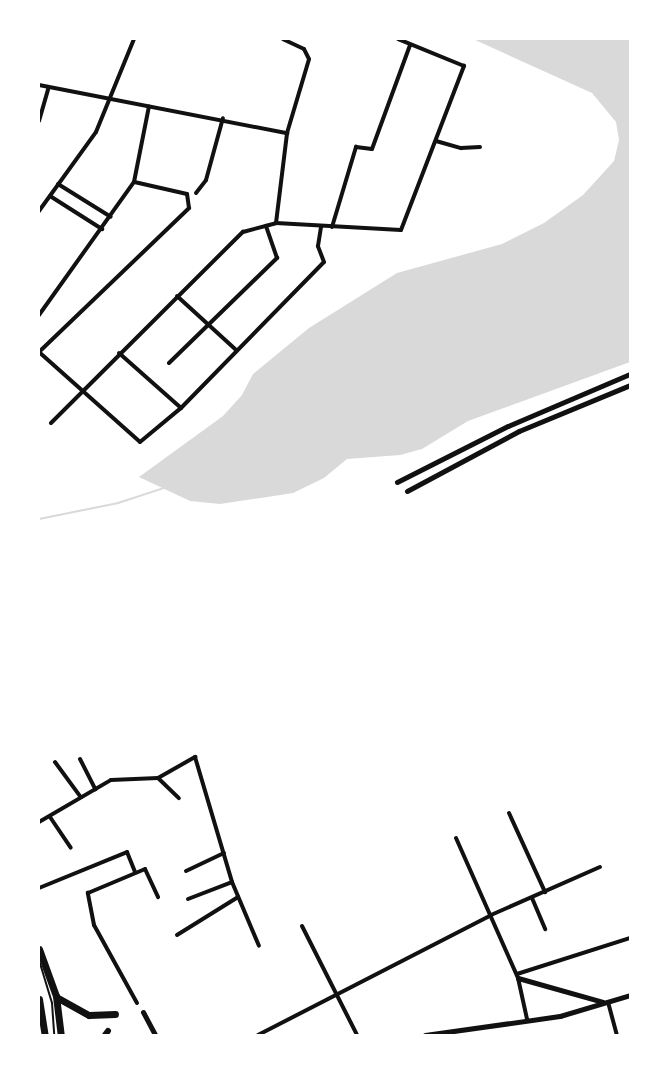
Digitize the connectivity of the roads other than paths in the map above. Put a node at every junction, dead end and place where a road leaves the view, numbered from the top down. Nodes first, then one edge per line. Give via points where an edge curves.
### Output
1 (134, 39) edge
2 (283, 39) edge
3 (398, 39) edge
4 (410, 45) junction
5 (39, 85) edge
6 (49, 87) junction
7 (110, 99) junction
8 (149, 106) junction
9 (224, 118) junction
10 (39, 121) edge
11 (287, 133) junction
12 (436, 141) junction
13 (480, 147) dead end
14 (134, 182) junction
15 (58, 184) junction
16 (196, 193) dead end
17 (50, 196) junction
18 (39, 211) edge
19 (111, 217) junction
20 (276, 223) junction
21 (266, 226) junction
22 (321, 226) junction
23 (332, 227) junction
24 (102, 229) junction
25 (177, 296) junction
26 (39, 315) edge
27 (208, 325) junction
28 (235, 350) junction
29 (39, 352) edge
30 (119, 353) junction
31 (169, 363) dead end
32 (630, 374) edge
33 (630, 385) edge
34 (82, 389) junction
35 (181, 408) junction
36 (51, 423) dead end
37 (397, 482) dead end
38 (407, 491) dead end
39 (80, 759) dead end
40 (55, 762) dead end
41 (158, 778) junction
42 (95, 789) junction
43 (80, 796) junction
44 (179, 798) dead end
45 (508, 813) dead end
46 (50, 817) junction
47 (39, 822) edge
48 (456, 838) dead end
49 (71, 848) dead end
50 (224, 853) junction
51 (600, 867) dead end
52 (135, 872) junction
53 (186, 872) dead end
54 (232, 882) junction
55 (39, 888) edge
56 (545, 892) junction
57 (158, 897) dead end
58 (238, 897) junction
59 (532, 898) junction
60 (188, 899) dead end
61 (491, 915) junction
62 (302, 927) dead end
63 (545, 929) dead end
64 (177, 935) dead end
65 (630, 938) edge
66 (260, 946) dead end
67 (39, 949) edge
68 (39, 960) edge
69 (518, 976) junction
70 (337, 994) junction
71 (630, 995) edge
72 (56, 996) junction
73 (39, 1000) edge
74 (607, 1002) junction
75 (138, 1003) dead end
76 (39, 1006) edge
77 (143, 1012) dead end
78 (116, 1014) dead end
79 (526, 1019) junction
80 (45, 1035) edge
81 (54, 1035) edge
82 (61, 1035) edge
83 (155, 1035) edge
84 (258, 1035) edge
85 (357, 1035) edge
86 (425, 1035) edge
87 (617, 1035) edge

1 - 7 street
2 - 11 street via 304,49 309,59
3 - 4 street
4 - 12 street via 464,66
4 - 23 street via 372,149 356,147
5 - 6 street
6 - 7 street
6 - 10 street
7 - 8 street
7 - 15 street via 96,132
8 - 9 street
8 - 14 street
9 - 11 street
9 - 16 street via 206,180
11 - 20 street
12 - 13 street via 460,148
12 - 23 street via 401,230
14 - 19 street
14 - 29 street via 187,194 189,208
15 - 17 street
15 - 19 street
17 - 18 street
17 - 24 street
19 - 24 street
20 - 21 street
20 - 22 street
21 - 25 street via 243,232
21 - 27 street via 277,258
22 - 23 street
22 - 28 street via 318,246 324,262
24 - 26 street
25 - 27 street
25 - 30 street
27 - 28 street
27 - 31 street
28 - 35 street
29 - 34 street
30 - 34 street
30 - 35 street
32 - 37 street via 508,426
33 - 38 street via 519,431
34 - 35 street via 140,442
34 - 36 street
39 - 42 street
40 - 43 street
41 - 42 street via 123,777
41 - 44 street
41 - 50 street via 195,757
42 - 43 street
43 - 46 street
45 - 56 street
46 - 47 street
46 - 49 street
48 - 61 street
50 - 53 street
50 - 54 street
51 - 56 street
52 - 55 street via 127,852 83,866
52 - 57 street via 145,869
52 - 75 street via 88,893 98,933
54 - 58 street
54 - 60 street
56 - 59 street
58 - 64 street
58 - 66 street
59 - 61 street
59 - 63 street
61 - 69 street
61 - 70 street
62 - 70 street
65 - 69 street
67 - 72 main road
68 - 81 lane via 52,1003
69 - 74 street
69 - 79 street
70 - 84 street
70 - 85 street
71 - 74 street
72 - 78 main road via 62,1004 89,1015
72 - 82 main road
73 - 76 main road
73 - 80 main road
74 - 79 street via 560,1016
74 - 87 street
77 - 83 street
79 - 86 street

